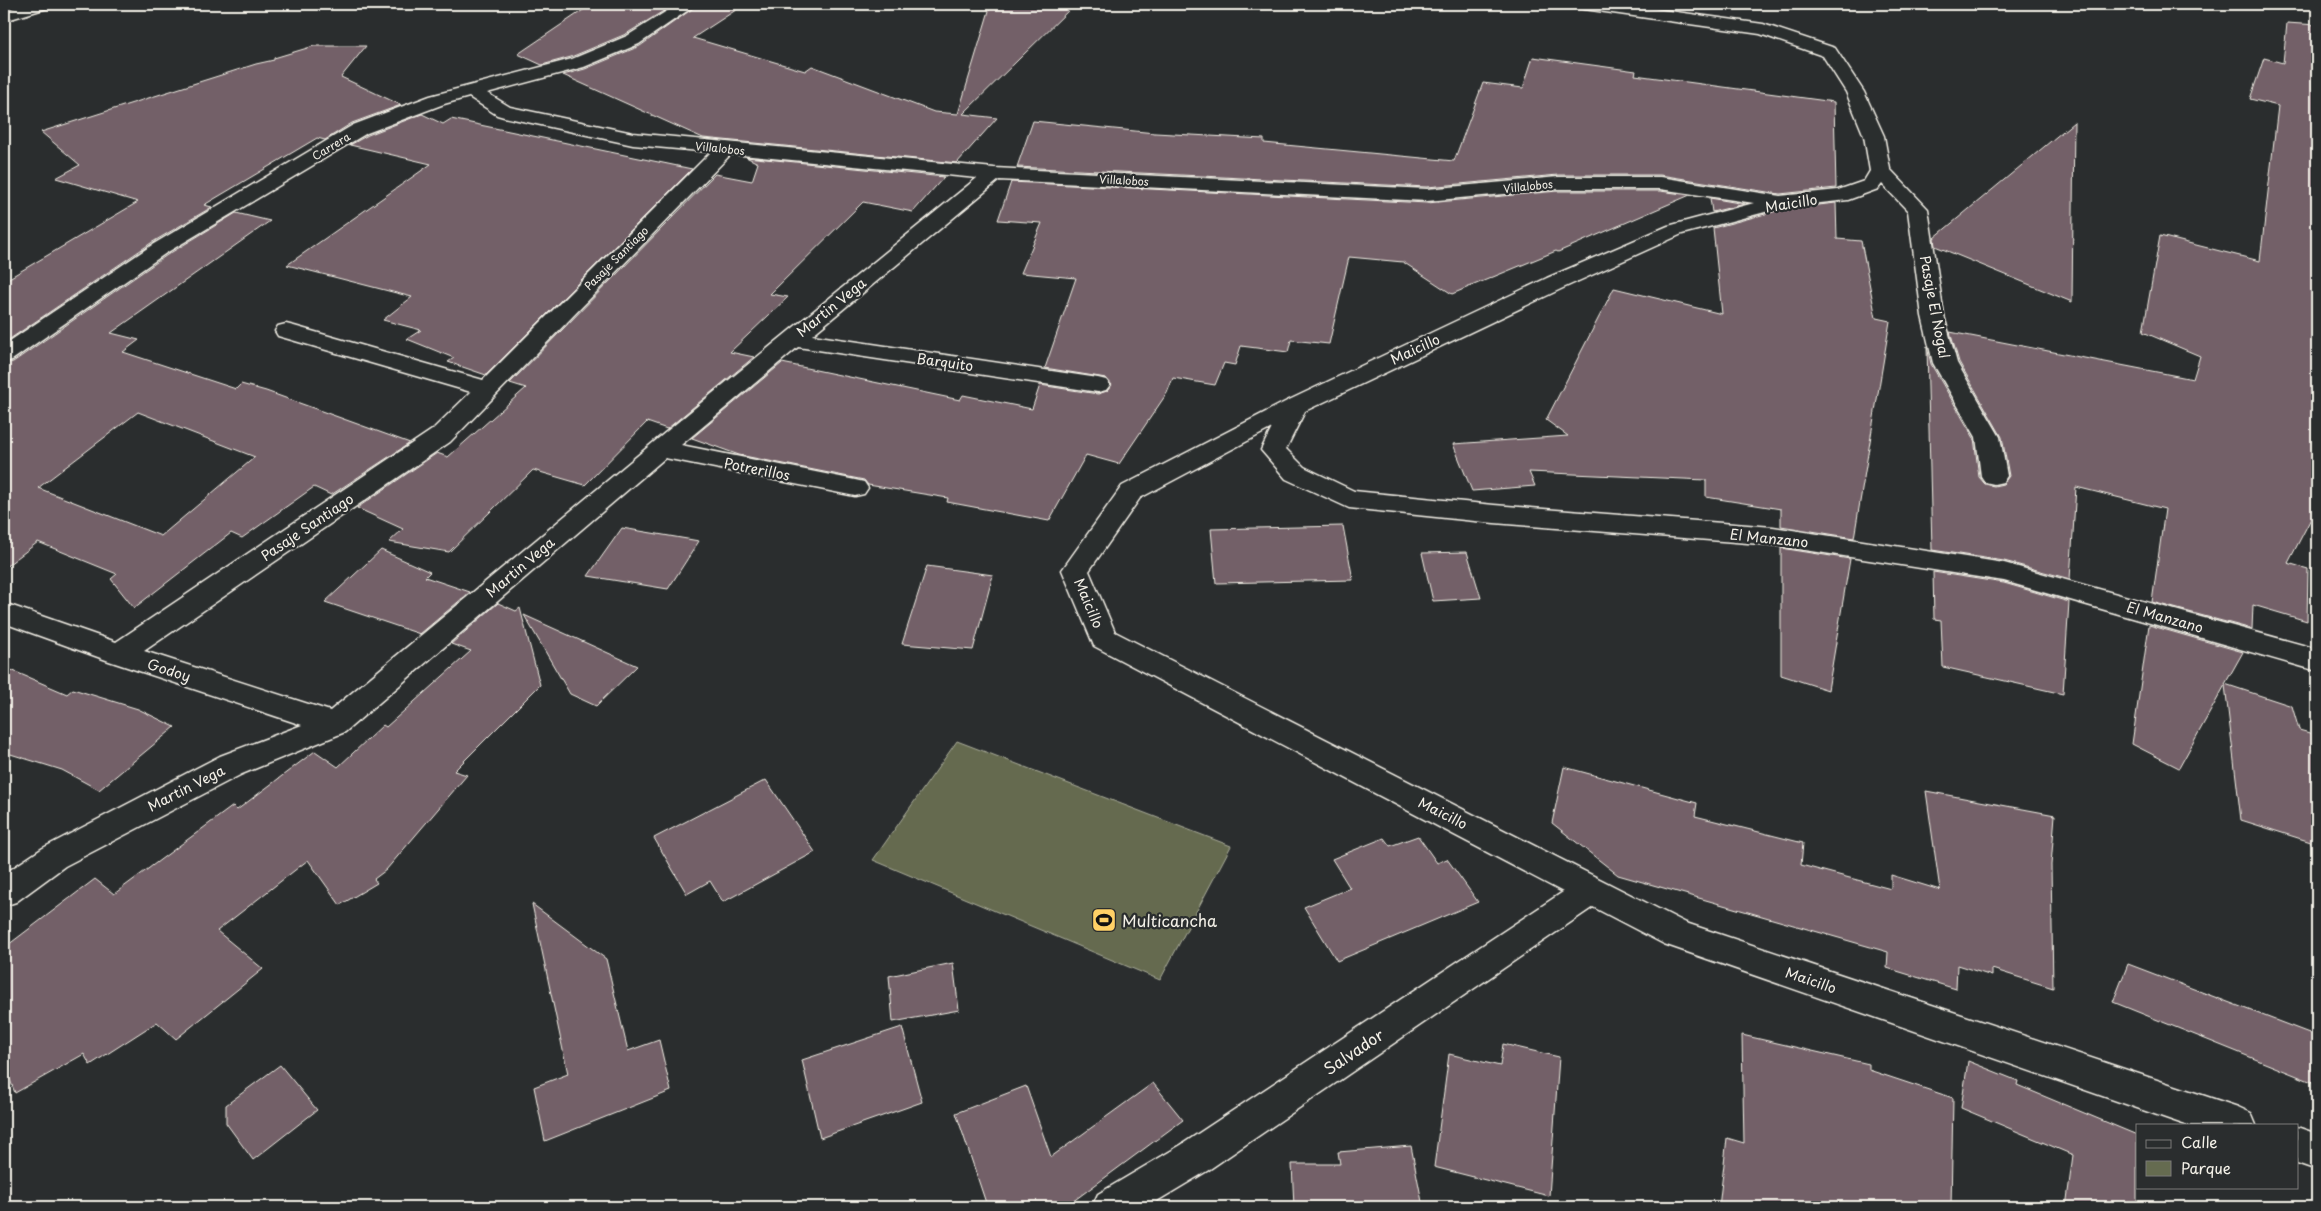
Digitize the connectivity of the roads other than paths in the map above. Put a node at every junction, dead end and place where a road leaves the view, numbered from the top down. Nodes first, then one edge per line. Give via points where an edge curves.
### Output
1 (41, 4) edge
2 (689, 4) edge
3 (1584, 4) edge
4 (4, 16) edge
5 (473, 92) junction
6 (725, 149) junction
7 (1880, 171) junction
8 (994, 174) junction
9 (1783, 201) junction
10 (286, 331) dead end
11 (792, 339) junction
12 (4, 355) edge
13 (1098, 385) dead end
14 (487, 389) junction
15 (1295, 406) junction
16 (660, 449) junction
17 (1994, 476) dead end
18 (855, 488) dead end
19 (4, 613) edge
20 (119, 654) junction
21 (2317, 660) edge
22 (335, 724) junction
23 (1592, 890) junction
24 (4, 892) edge
25 (2235, 1124) edge
26 (2298, 1145) edge
27 (2317, 1152) edge
28 (1111, 1207) edge

1 - 4 street
2 - 5 street, Carrera via 633,40 578,62
3 - 7 street via 1763,29 1829,52 1855,92 1874,136
5 - 6 street, Villalobos via 504,111 633,139
5 - 12 street, Carrera via 437,100 360,129 158,249
6 - 8 street, Villalobos
6 - 14 street, Pasaje Santiago
7 - 9 street, Maicillo via 1871,185 1841,196
7 - 17 street, Pasaje El Nogal via 1918,209 1933,316 1945,363 1988,437
8 - 9 street, Villalobos via 1427,195 1558,183 1660,183
8 - 11 street, Martin Vega
9 - 15 street, Maicillo via 1675,230
10 - 14 street
11 - 13 street, Barquito
11 - 16 street, Martin Vega
14 - 20 street, Pasaje Santiago via 441,436
15 - 21 street, El Manzano via 1273,450 1295,473 1349,499 1773,536 2004,572
15 - 23 street, Maicillo via 1131,492 1075,570 1104,639
16 - 18 street, Potrerillos
16 - 22 street, Martin Vega
19 - 20 street, Godoy
20 - 22 street, Godoy
22 - 24 street, Martin Vega via 231,765 54,857
23 - 25 street, Maicillo via 1676,934
23 - 28 street, Salvador via 1202,1152
26 - 27 street

